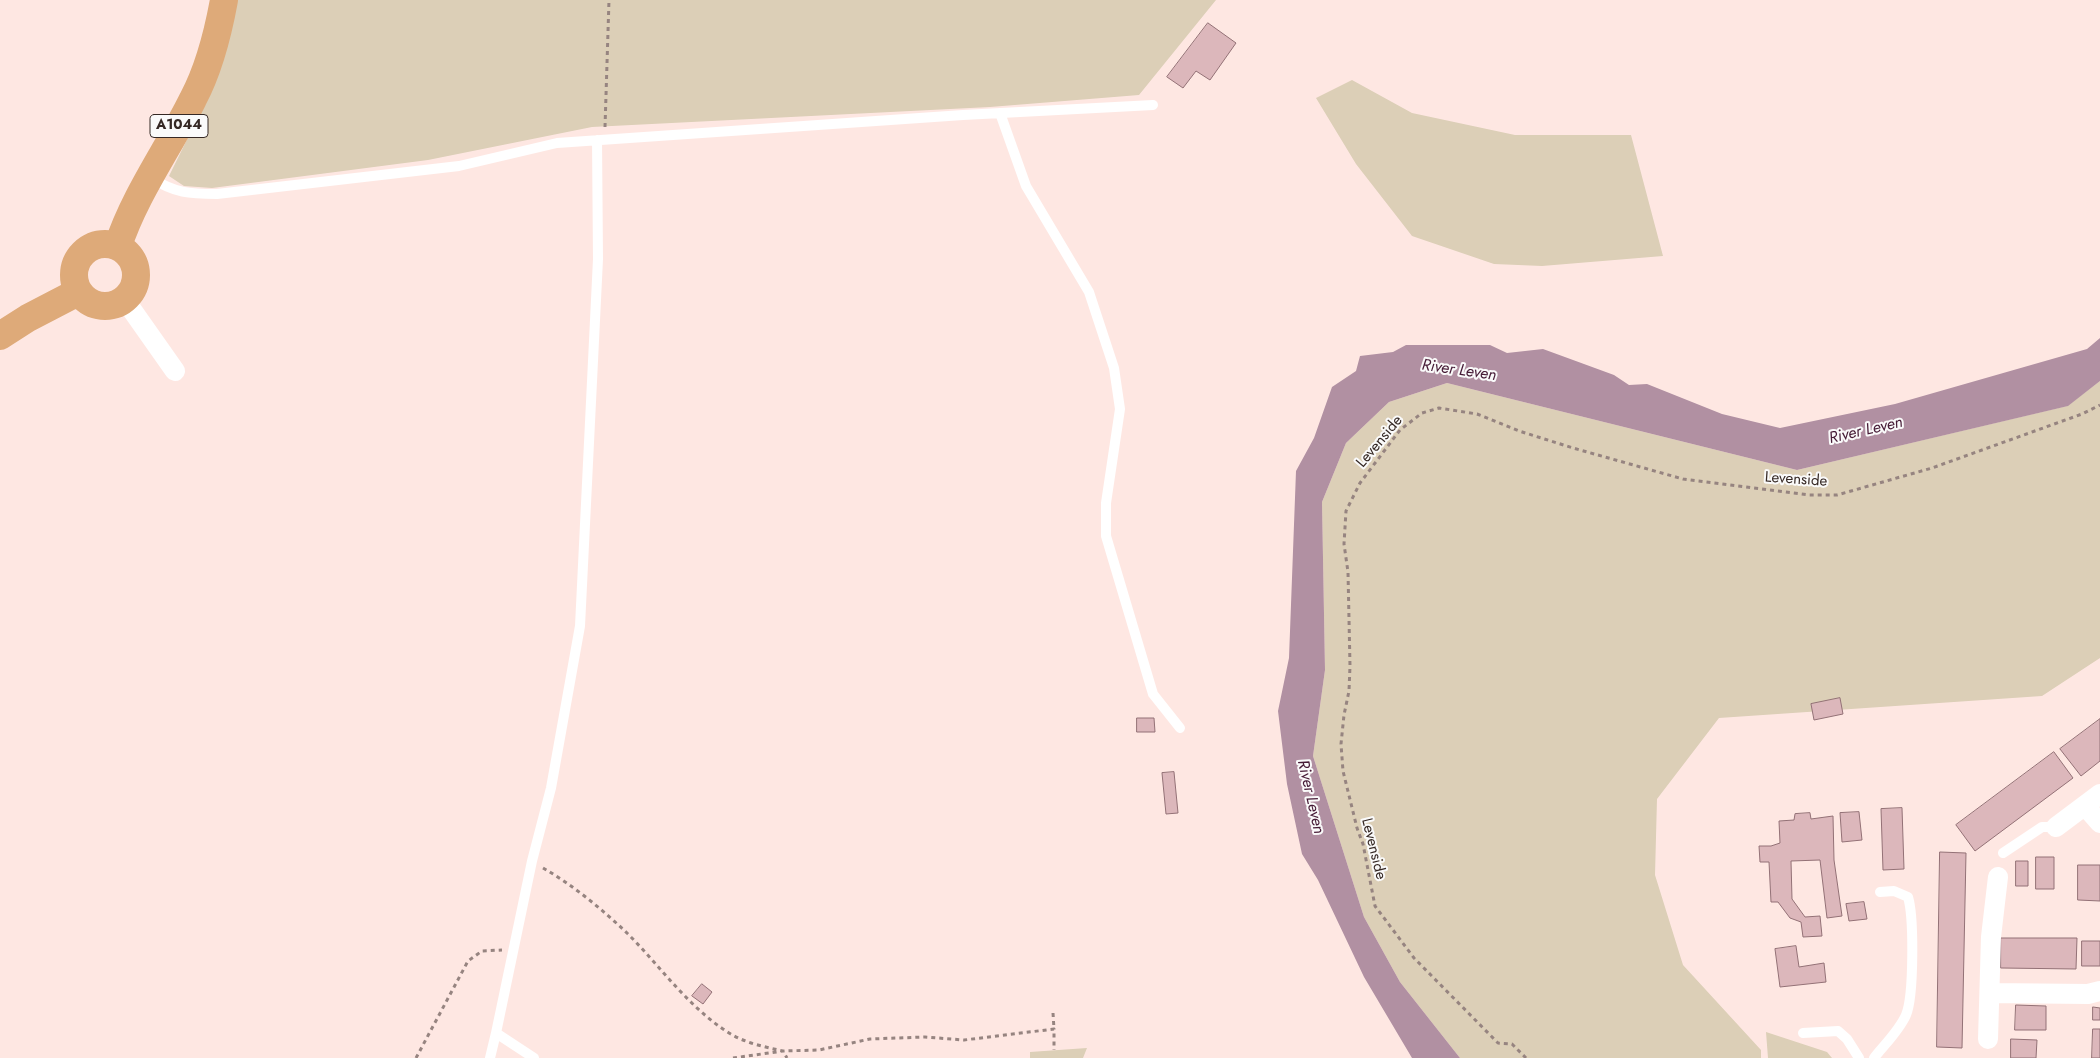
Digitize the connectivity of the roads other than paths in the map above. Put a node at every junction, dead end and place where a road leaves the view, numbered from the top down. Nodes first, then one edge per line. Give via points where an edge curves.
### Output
1 (224, 0) edge
2 (1153, 105) dead end
3 (1000, 113) junction
4 (601, 140) junction
5 (151, 177) junction
6 (118, 246) junction
7 (78, 292) junction
8 (125, 300) junction
9 (0, 336) edge
10 (174, 371) dead end
11 (1180, 728) dead end
12 (2093, 800) edge
13 (2100, 823) edge
14 (2056, 827) joint
15 (2003, 853) dead end
16 (1998, 877) dead end
17 (1880, 892) dead end
18 (2100, 991) edge
19 (1990, 993) junction
20 (496, 1032) junction
21 (1803, 1033) dead end
22 (1988, 1039) dead end
23 (490, 1058) edge
24 (534, 1058) edge
25 (1859, 1058) edge
26 (1874, 1058) edge

1 - 5 main road, A1044 via 211,54 194,97
2 - 3 lane
3 - 4 lane
3 - 11 lane via 1026,186 1089,292 1114,368 1120,409 1106,503 1106,536 1153,694
4 - 5 lane via 557,143 450,168 217,194 170,190
4 - 20 lane via 580,626 551,788
5 - 6 main road, A1044
6 - 7 main road via 98,244 82,255 74,273
6 - 8 main road via 133,261 136,271 136,282
7 - 8 main road via 85,300 105,307
7 - 9 main road
8 - 10 street
12 - 13 street
12 - 14 street
14 - 15 lane via 2042,827
16 - 19 street via 1991,937
17 - 26 lane via 1894,890 1908,897 1912,910 1912,964 1906,1014
18 - 19 street via 2088,994
19 - 22 street
20 - 23 lane
20 - 24 lane
21 - 25 lane via 1838,1031

